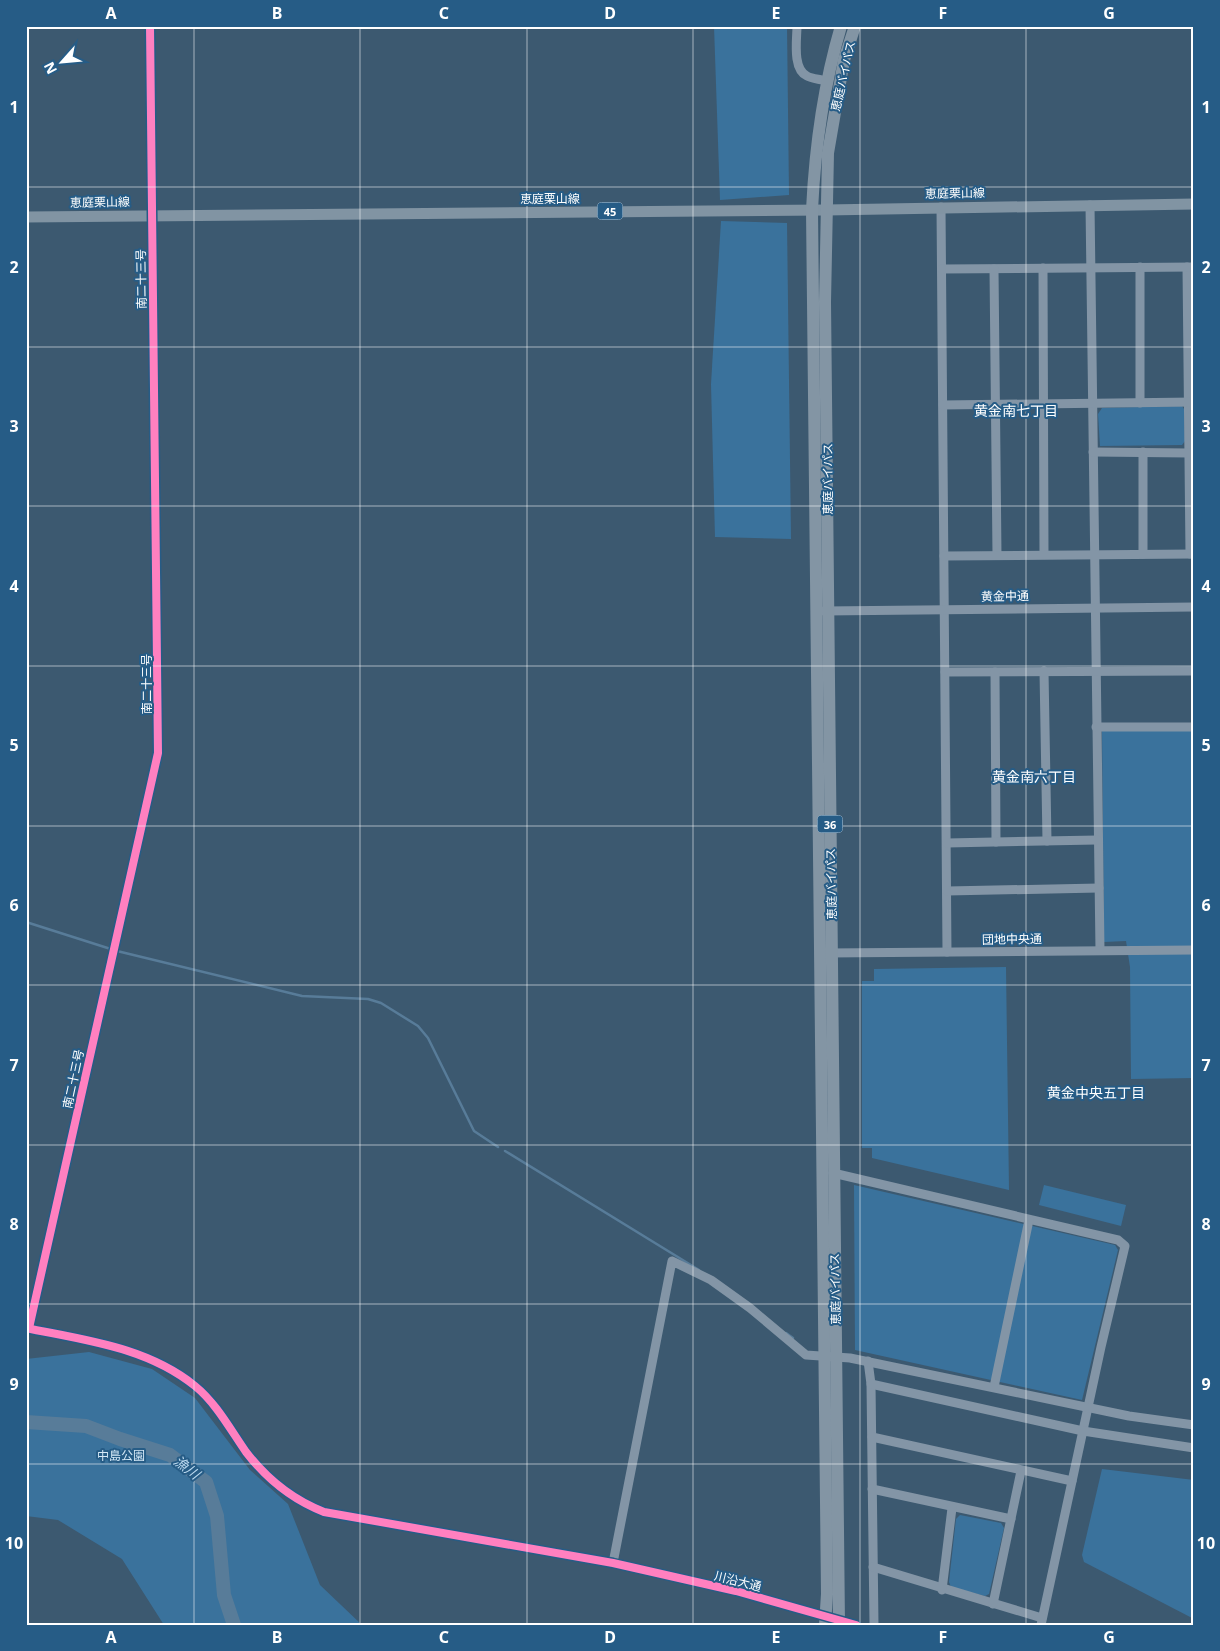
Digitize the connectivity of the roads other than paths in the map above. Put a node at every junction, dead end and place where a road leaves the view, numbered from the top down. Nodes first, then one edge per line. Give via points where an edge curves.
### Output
1 (150, 26) edge
2 (797, 26) edge
3 (841, 26) edge
4 (855, 26) edge
5 (826, 81) junction
6 (1194, 204) edge
7 (1090, 205) junction
8 (941, 207) junction
9 (812, 210) junction
10 (826, 210) junction
11 (152, 216) junction
12 (26, 217) edge
13 (1091, 267) junction
14 (1140, 267) junction
15 (1191, 267) edge
16 (1043, 268) junction
17 (942, 269) junction
18 (994, 269) junction
19 (1092, 403) junction
20 (1140, 403) junction
21 (1192, 403) edge
22 (943, 405) junction
23 (995, 405) junction
24 (1043, 405) junction
25 (1093, 452) junction
26 (1143, 452) junction
27 (1189, 453) junction
28 (1044, 554) junction
29 (1094, 554) junction
30 (1143, 554) junction
31 (1192, 554) edge
32 (997, 555) junction
33 (944, 556) junction
34 (1194, 607) edge
35 (1094, 608) junction
36 (945, 609) junction
37 (822, 611) junction
38 (1094, 670) junction
39 (1044, 671) junction
40 (1194, 671) edge
41 (945, 672) junction
42 (995, 672) junction
43 (1096, 727) junction
44 (1194, 727) edge
45 (1097, 840) junction
46 (1047, 841) junction
47 (996, 842) junction
48 (946, 843) junction
49 (1099, 888) junction
50 (947, 890) junction
51 (1100, 950) junction
52 (1194, 950) edge
53 (947, 952) junction
54 (825, 953) junction
55 (833, 1173) junction
56 (1029, 1220) junction
57 (28, 1328) edge
58 (830, 1355) junction
59 (868, 1361) junction
60 (871, 1384) junction
61 (994, 1387) junction
62 (1088, 1407) junction
63 (1194, 1425) edge
64 (1083, 1431) junction
65 (872, 1437) junction
66 (1194, 1448) edge
67 (1021, 1471) junction
68 (1072, 1481) junction
69 (872, 1489) junction
70 (952, 1508) junction
71 (1011, 1519) junction
72 (613, 1563) junction
73 (873, 1568) junction
74 (942, 1590) junction
75 (993, 1604) junction
76 (825, 1621) edge
77 (1042, 1621) edge
78 (839, 1622) edge
79 (856, 1625) edge
80 (874, 1625) edge

1 - 11 street, 南二十三号
2 - 5 street via 797,58 801,70 805,76
3 - 5 highway, 恵庭バイパス / 36
4 - 10 highway, 恵庭バイパス / 36 via 844,60 831,127
5 - 9 highway, 恵庭バイパス / 36 via 815,153
6 - 7 main road, 恵庭栗山線 / 45
7 - 8 main road, 恵庭栗山線 / 45
7 - 13 street
8 - 10 main road, 恵庭栗山線 / 45
8 - 17 street
9 - 10 main road, 恵庭栗山線 / 45
9 - 11 main road, 恵庭栗山線 / 45
9 - 37 highway, 恵庭バイパス / 36
10 - 37 highway, 恵庭バイパス / 36
11 - 12 main road, 恵庭栗山線 / 45
11 - 57 street, 南二十三号 via 158,753
13 - 14 street
13 - 16 street
13 - 19 street
14 - 15 street
14 - 20 street
15 - 21 street
16 - 18 street
16 - 24 street
17 - 18 street
17 - 22 street
18 - 23 street
19 - 20 street
19 - 24 street
19 - 25 street
20 - 21 street
21 - 27 street
22 - 23 street
22 - 33 street
23 - 24 street
23 - 32 street
24 - 28 street
25 - 26 street
25 - 29 street
26 - 27 street
26 - 30 street
27 - 31 street
28 - 29 street
28 - 32 street
29 - 30 street
29 - 35 street
30 - 31 street
32 - 33 street
33 - 36 street
34 - 35 street, 黄金中通
35 - 36 street, 黄金中通
35 - 38 street
36 - 37 street, 黄金中通
36 - 41 street
37 - 54 highway, 恵庭バイパス / 36
38 - 39 street
38 - 40 street
38 - 43 street
39 - 42 street
39 - 46 street
41 - 42 street
41 - 48 street
42 - 47 street
43 - 44 street
43 - 45 street
45 - 46 street
45 - 49 street
46 - 47 street
47 - 48 street
48 - 50 street
49 - 50 street
49 - 51 street
50 - 53 street
51 - 52 street, 団地中央通
51 - 53 street, 団地中央通
53 - 54 street, 団地中央通
54 - 55 highway, 恵庭バイパス / 36
54 - 58 highway, 恵庭バイパス / 36
55 - 56 street
55 - 58 highway, 恵庭バイパス / 36
56 - 61 street
56 - 62 street via 1118,1240 1125,1246
57 - 72 street, 川沿大通 via 136,1353 178,1373 196,1386 212,1404 260,1468 297,1499 315,1508 336,1515
58 - 59 street
58 - 72 street via 806,1355 711,1280 672,1261
58 - 76 highway, 恵庭バイパス / 36
58 - 78 highway, 恵庭バイパス / 36
59 - 60 street
59 - 61 street
60 - 64 street
60 - 65 street
61 - 62 street
62 - 63 street
62 - 64 street
64 - 66 street
64 - 68 street
65 - 67 street
65 - 69 street
67 - 68 street
67 - 71 street
68 - 77 street
69 - 70 street
69 - 73 street
70 - 71 street
70 - 74 street
71 - 75 street
72 - 76 street, 川沿大通 via 736,1591
73 - 74 street
73 - 80 street
74 - 75 street
75 - 77 street
76 - 78 street, 川沿大通
78 - 79 street, 川沿大通

